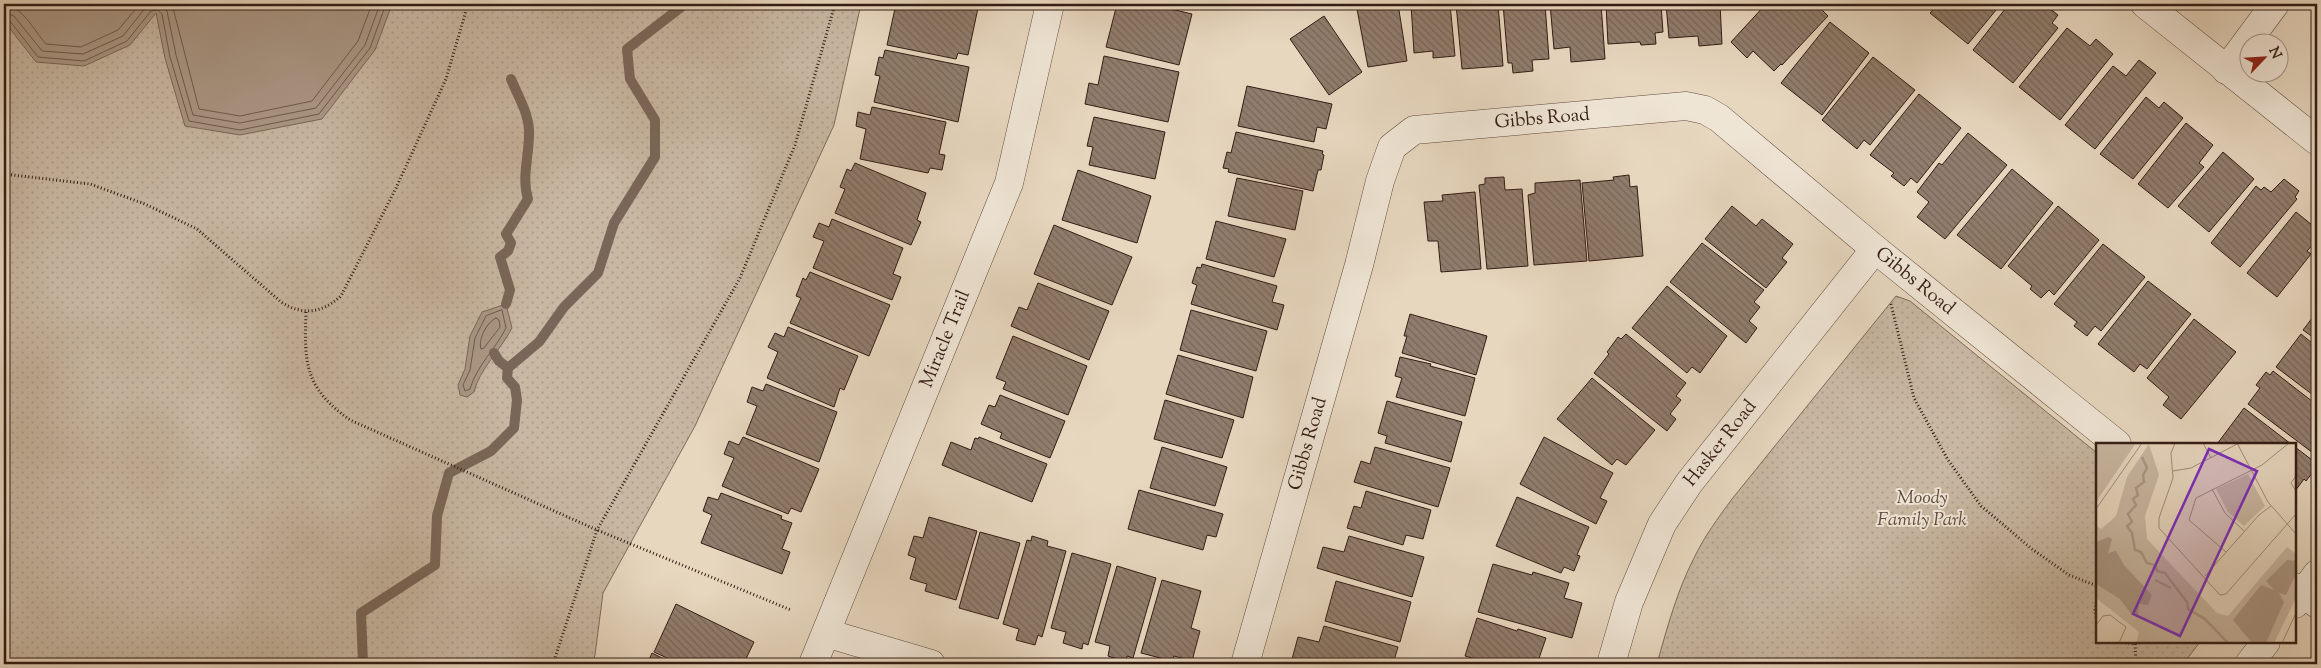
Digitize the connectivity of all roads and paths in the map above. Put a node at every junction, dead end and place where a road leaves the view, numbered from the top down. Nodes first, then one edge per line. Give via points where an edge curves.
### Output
1 (468, 4) edge
2 (836, 4) edge
3 (1050, 4) edge
4 (2145, 4) edge
5 (2275, 4) edge
6 (2226, 70) junction
7 (2317, 142) edge
8 (4, 174) edge
9 (1875, 249) junction
10 (1890, 299) dead end
11 (306, 312) junction
12 (2116, 443) edge
13 (597, 530) junction
14 (2096, 586) edge
15 (791, 610) dead end
16 (826, 633) junction
17 (2126, 643) edge
18 (2138, 643) edge
19 (2265, 643) edge
20 (2135, 644) junction
21 (553, 664) edge
22 (813, 664) edge
23 (931, 664) edge
24 (1245, 664) edge
25 (1611, 664) edge
26 (2136, 664) edge
27 (2249, 664) edge

1 - 11 path via 446,79 341,296 319,311
2 - 13 path via 795,144 740,278
3 - 16 street, Miracle Trail via 1009,183
4 - 6 street
5 - 6 street
6 - 7 street
8 - 11 path via 90,184 145,204 196,229 281,302
9 - 12 street, Gibbs Road
9 - 24 street, Gibbs Road via 1719,118 1704,110 1686,106 1414,130 1392,146 1380,180 1359,265
9 - 25 street, Hasker Road via 1690,483 1662,524 1629,602
10 - 14 path via 1914,398 1959,476 1981,506 2032,550 2069,575
11 - 13 path via 306,361 314,384 329,405 350,420
13 - 15 path
13 - 21 path
16 - 22 street, Miracle Trail
16 - 23 street
17 - 20 path
18 - 20 path
19 - 27 street
20 - 26 path

